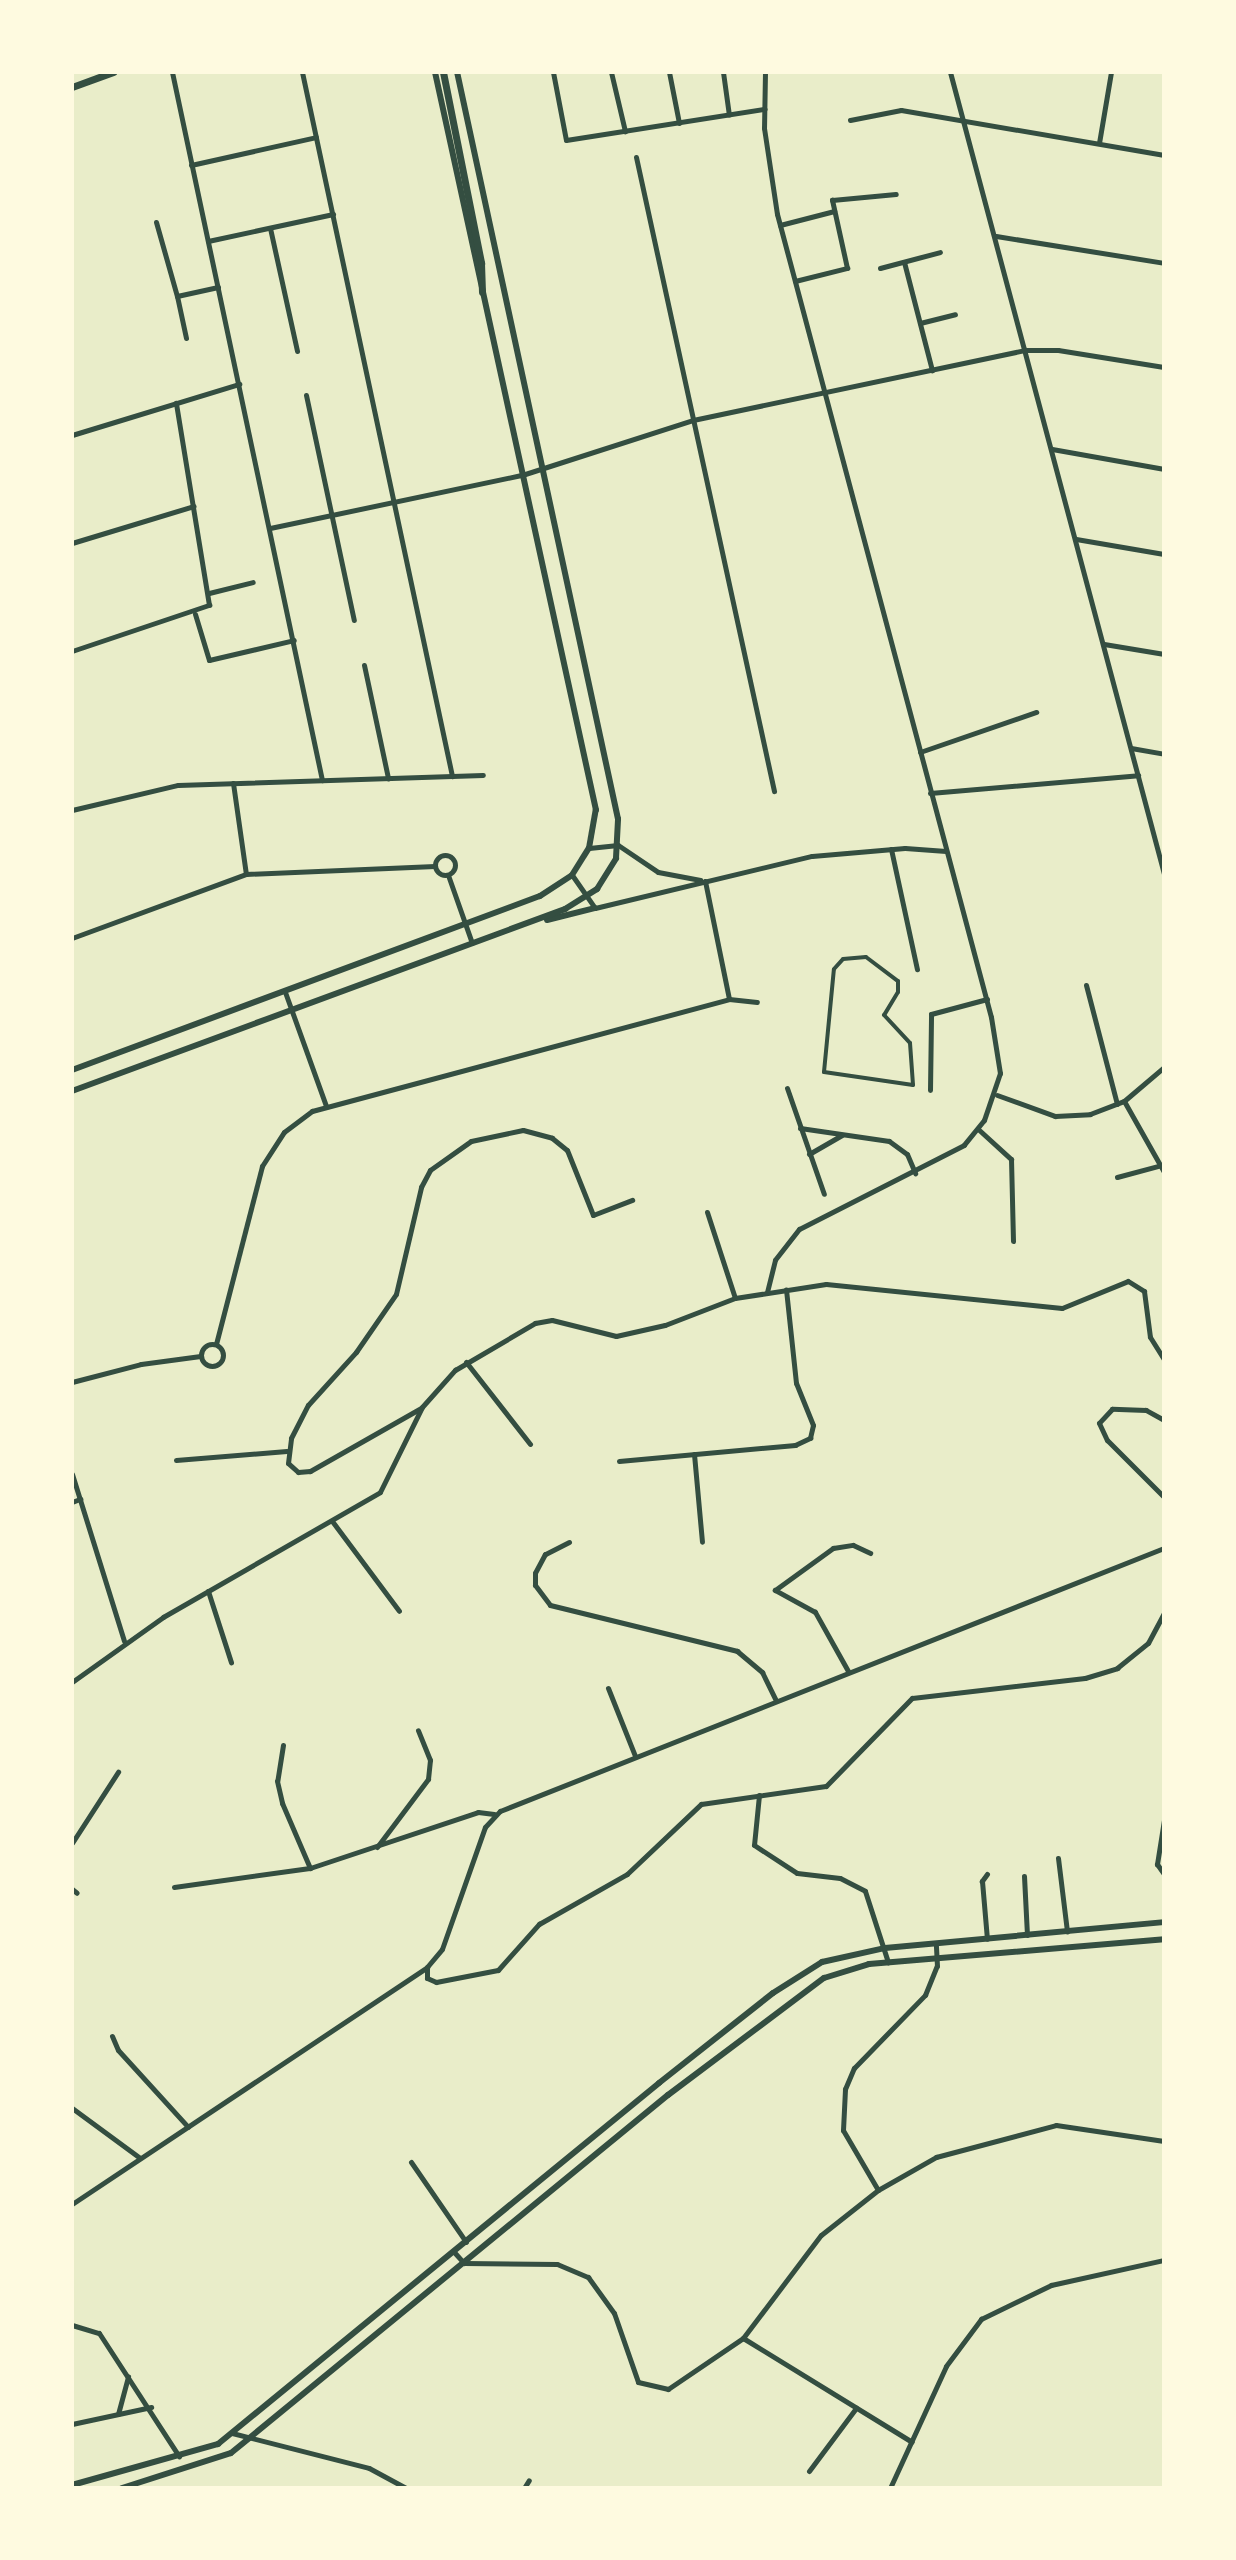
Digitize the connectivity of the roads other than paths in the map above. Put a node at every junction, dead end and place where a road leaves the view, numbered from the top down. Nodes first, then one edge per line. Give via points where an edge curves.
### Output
1 (113, 72) edge
2 (172, 72) edge
3 (302, 72) edge
4 (435, 72) edge
5 (443, 72) edge
6 (457, 72) edge
7 (553, 72) edge
8 (611, 72) edge
9 (669, 72) edge
10 (723, 72) edge
11 (765, 72) edge
12 (950, 72) edge
13 (1111, 72) edge
14 (72, 87) edge
15 (765, 109) junction
16 (729, 115) junction
17 (850, 120) dead end
18 (963, 120) junction
19 (679, 123) junction
20 (625, 131) junction
21 (316, 137) junction
22 (1099, 143) junction
23 (1164, 155) edge
24 (636, 157) dead end
25 (191, 165) junction
26 (896, 194) dead end
27 (834, 211) junction
28 (333, 214) junction
29 (156, 222) dead end
30 (780, 225) junction
31 (270, 228) junction
32 (996, 236) junction
33 (208, 241) junction
34 (940, 252) dead end
35 (904, 262) junction
36 (1164, 263) edge
37 (880, 268) dead end
38 (795, 281) junction
39 (218, 287) junction
40 (482, 292) junction
41 (177, 296) junction
42 (955, 314) dead end
43 (920, 323) junction
44 (186, 338) dead end
45 (1026, 350) junction
46 (297, 351) dead end
47 (1164, 367) edge
48 (932, 370) junction
49 (239, 384) junction
50 (823, 391) junction
51 (306, 395) dead end
52 (176, 403) junction
53 (693, 420) junction
54 (72, 435) edge
55 (1052, 449) junction
56 (544, 468) junction
57 (1164, 469) edge
58 (522, 475) junction
59 (394, 502) junction
60 (194, 506) junction
61 (332, 515) junction
62 (270, 528) junction
63 (1076, 539) junction
64 (72, 543) edge
65 (1164, 554) edge
66 (253, 582) dead end
67 (209, 593) junction
68 (195, 614) junction
69 (354, 620) dead end
70 (294, 640) junction
71 (1104, 644) junction
72 (72, 651) edge
73 (1164, 654) edge
74 (364, 665) dead end
75 (1036, 712) dead end
76 (1131, 748) junction
77 (920, 753) junction
78 (1164, 754) edge
79 (483, 775) dead end
80 (1138, 775) junction
81 (452, 776) junction
82 (388, 778) junction
83 (322, 780) junction
84 (233, 783) junction
85 (774, 791) dead end
86 (930, 793) junction
87 (72, 810) edge
88 (618, 845) junction
89 (589, 848) junction
90 (891, 849) junction
91 (946, 851) junction
92 (435, 866) junction
93 (246, 874) junction
94 (1164, 874) edge
95 (448, 875) junction
96 (572, 875) junction
97 (705, 881) junction
98 (585, 899) junction
99 (595, 908) junction
100 (466, 924) junction
101 (516, 927) junction
102 (72, 938) edge
103 (472, 943) junction
104 (917, 969) dead end
105 (1086, 985) dead end
106 (285, 992) junction
107 (729, 999) junction
108 (987, 999) junction
109 (757, 1002) dead end
110 (291, 1009) junction
111 (1164, 1067) edge
112 (72, 1070) edge
113 (913, 1085) joint
114 (787, 1088) dead end
115 (930, 1090) dead end
116 (72, 1091) edge
117 (997, 1095) junction
118 (1120, 1102) junction
119 (326, 1106) junction
120 (800, 1128) junction
121 (978, 1129) junction
122 (842, 1135) junction
123 (809, 1154) junction
124 (1158, 1166) junction
125 (1164, 1172) edge
126 (915, 1173) junction
127 (1117, 1177) dead end
128 (824, 1194) dead end
129 (632, 1200) dead end
130 (707, 1212) dead end
131 (1013, 1241) dead end
132 (786, 1290) junction
133 (767, 1293) junction
134 (735, 1298) junction
135 (216, 1344) junction
136 (200, 1356) junction
137 (1164, 1359) edge
138 (466, 1362) junction
139 (72, 1382) edge
140 (422, 1407) junction
141 (1164, 1420) edge
142 (530, 1444) dead end
143 (287, 1451) junction
144 (694, 1454) junction
145 (176, 1460) dead end
146 (619, 1461) dead end
147 (72, 1474) edge
148 (1164, 1497) edge
149 (80, 1499) junction
150 (72, 1502) edge
151 (332, 1521) junction
152 (569, 1542) dead end
153 (702, 1542) dead end
154 (1164, 1548) edge
155 (870, 1553) dead end
156 (208, 1591) junction
157 (399, 1611) dead end
158 (1164, 1613) edge
159 (124, 1641) junction
160 (231, 1662) dead end
161 (848, 1671) junction
162 (72, 1682) edge
163 (608, 1688) dead end
164 (775, 1699) junction
165 (418, 1730) dead end
166 (283, 1745) dead end
167 (635, 1756) junction
168 (118, 1772) dead end
169 (759, 1795) junction
170 (495, 1814) junction
171 (1164, 1820) edge
172 (72, 1843) edge
173 (377, 1848) junction
174 (1058, 1858) dead end
175 (310, 1868) junction
176 (987, 1874) dead end
177 (1164, 1874) edge
178 (1024, 1876) dead end
179 (174, 1887) dead end
180 (1164, 1922) edge
181 (1067, 1931) junction
182 (1027, 1935) junction
183 (987, 1939) junction
184 (1164, 1939) edge
185 (936, 1944) junction
186 (885, 1948) junction
187 (937, 1958) junction
188 (888, 1962) junction
189 (427, 1967) junction
190 (773, 1993) junction
191 (781, 2006) junction
192 (112, 2036) dead end
193 (659, 2083) junction
194 (668, 2095) junction
195 (72, 2108) edge
196 (188, 2127) junction
197 (1164, 2141) edge
198 (140, 2158) junction
199 (411, 2162) dead end
200 (878, 2190) junction
201 (72, 2204) edge
202 (466, 2242) junction
203 (454, 2252) junction
204 (1164, 2260) edge
205 (464, 2263) junction
206 (72, 2325) edge
207 (743, 2338) junction
208 (340, 2344) junction
209 (351, 2356) junction
210 (129, 2375) junction
211 (151, 2407) junction
212 (856, 2408) junction
213 (118, 2414) junction
214 (72, 2424) edge
215 (231, 2432) junction
216 (250, 2438) junction
217 (913, 2442) junction
218 (179, 2457) junction
219 (809, 2471) dead end
220 (529, 2480) dead end
221 (72, 2485) edge
222 (122, 2488) edge
223 (406, 2488) edge
224 (524, 2488) edge
225 (890, 2488) edge

1 - 14 main road
2 - 25 street
3 - 21 street
4 - 40 street
5 - 40 main road via 481,263
6 - 56 street
7 - 20 street via 566,140
8 - 20 street
9 - 19 street
10 - 16 street
11 - 15 street
12 - 18 street
13 - 22 street
15 - 16 street
15 - 30 street
16 - 19 street
17 - 18 street via 901,110
18 - 22 street
18 - 32 street
19 - 20 street
21 - 25 street
21 - 28 street
22 - 23 street
24 - 53 street
25 - 33 street
26 - 27 street via 832,200
27 - 30 street
27 - 38 street via 847,268
28 - 31 street
28 - 59 street
29 - 41 street
30 - 38 street
31 - 33 street
31 - 46 street
32 - 36 street
32 - 45 street
33 - 39 street
34 - 35 street
35 - 37 street
35 - 43 street
38 - 50 street
39 - 41 street
39 - 49 street
40 - 58 street
41 - 44 street
42 - 43 street
43 - 48 street
45 - 47 street
45 - 48 street
45 - 55 street
48 - 50 street
49 - 52 street
49 - 62 street
50 - 53 street
50 - 77 street
51 - 61 street
52 - 54 street
52 - 60 street
53 - 56 street
53 - 85 street
55 - 57 street
55 - 63 street
56 - 58 street
56 - 88 street via 618,819
58 - 59 street
58 - 89 street via 596,810
59 - 61 street
59 - 81 street
60 - 64 street
60 - 67 street
61 - 62 street
61 - 69 street
62 - 70 street
63 - 65 street
63 - 71 street
66 - 67 street
67 - 68 street via 209,605
68 - 70 street via 209,660
68 - 72 street
70 - 83 street
71 - 73 street
71 - 76 street
74 - 82 street
75 - 77 street
76 - 78 street
76 - 80 street
77 - 86 street
79 - 81 street
80 - 86 street
80 - 94 street
81 - 82 street
82 - 83 street
83 - 84 street
84 - 87 street via 140,791
84 - 93 street
86 - 91 street
88 - 89 street
88 - 97 street via 658,872
88 - 98 street via 608,874
89 - 96 street
90 - 91 street
90 - 97 street via 773,863
90 - 104 street
91 - 108 street
92 - 93 street
92 - 95 street
92 - 95 street via 444,855 453,858 455,868
93 - 102 street
95 - 100 street
96 - 98 street
96 - 100 street via 540,896
97 - 99 street
97 - 107 street
98 - 99 street
98 - 101 street
99 - 101 street
100 - 103 street
100 - 106 street
101 - 103 street
103 - 110 street
105 - 118 street
106 - 110 street
106 - 112 street
107 - 109 street
107 - 119 street
108 - 115 street via 931,1014
108 - 117 street via 999,1050
110 - 116 street
110 - 119 street
111 - 118 street
113 - 113 street via 824,1072 839,960 862,956 898,981 898,992 884,1015 910,1043
114 - 120 street
117 - 118 street via 1055,1116 1090,1114
117 - 121 street
118 - 124 street
119 - 135 street via 284,1132 262,1166
120 - 122 street
120 - 123 street
121 - 126 street via 942,1161
121 - 131 street via 1011,1159
122 - 123 street
122 - 126 street via 889,1141 907,1154
123 - 128 street
124 - 125 street
124 - 127 street
126 - 133 street via 799,1229 775,1260
129 - 143 street via 593,1215 567,1150 537,1132 511,1131 459,1147 423,1179 396,1294 356,1352 308,1405
130 - 134 street
132 - 133 street
132 - 137 street via 837,1284 1062,1308 1128,1281 1144,1291 1150,1337
132 - 144 street via 796,1383 813,1432 795,1445
133 - 134 street
134 - 138 street via 665,1325 616,1336 552,1320 535,1323
135 - 136 street via 202,1349
135 - 136 street via 224,1355 222,1362 209,1367
136 - 139 street
138 - 140 street
138 - 142 street
140 - 143 street via 310,1471 293,1470
140 - 151 street via 380,1492
141 - 148 street via 1146,1410 1112,1409 1099,1423 1107,1440
143 - 145 street
144 - 146 street
144 - 153 street
147 - 149 street
149 - 150 street
149 - 159 street
151 - 156 street
151 - 157 street
152 - 164 street via 545,1554 535,1573 535,1585 550,1605 737,1651 762,1672
154 - 161 street
155 - 161 street via 853,1545 833,1548 775,1590 815,1612
156 - 159 street
156 - 160 street
158 - 169 street via 1148,1643 1117,1668 1085,1678 912,1698 826,1786
159 - 162 street
161 - 164 street
163 - 167 street
164 - 167 street
165 - 173 street via 430,1760 428,1779
166 - 175 street via 277,1781
167 - 170 street
168 - 172 street
169 - 186 street via 754,1845 797,1873 840,1878 865,1891
169 - 189 street via 701,1804 627,1874 539,1924 498,1970 436,1982 427,1978
170 - 173 street via 478,1812
170 - 189 street via 485,1827 442,1949
171 - 177 street via 1157,1864
173 - 175 street
174 - 181 street
175 - 179 street
176 - 183 street via 982,1881
178 - 182 street
180 - 181 street
181 - 182 street
182 - 183 street
183 - 185 street
184 - 187 street
185 - 186 street
185 - 187 street
186 - 188 street
186 - 190 street via 832,1958
187 - 188 street
187 - 200 street via 925,1995 860,2061 845,2089 843,2130
188 - 191 street via 824,1978
189 - 196 street
190 - 191 street
190 - 193 street
191 - 194 street
192 - 196 street via 118,2050
193 - 194 street
193 - 202 street
194 - 205 street
195 - 198 street
196 - 198 street
197 - 200 street via 1086,2128 1032,2128 952,2150
198 - 201 street
199 - 202 street
200 - 207 street via 799,2257
202 - 203 street
203 - 205 street
203 - 208 street
204 - 217 street via 1051,2285 981,2319 946,2366
205 - 207 street via 557,2264 588,2277 614,2313 632,2373 647,2387 680,2385
205 - 209 street
206 - 210 street via 99,2333
207 - 212 street
208 - 209 street
208 - 215 street
209 - 216 street
210 - 211 street
210 - 213 street
211 - 213 street
211 - 218 street
212 - 217 street
212 - 219 street
213 - 214 street
215 - 216 street
215 - 218 street via 218,2444
216 - 222 street via 216,2461
216 - 223 street via 369,2468
217 - 225 street
218 - 221 street
220 - 224 street

